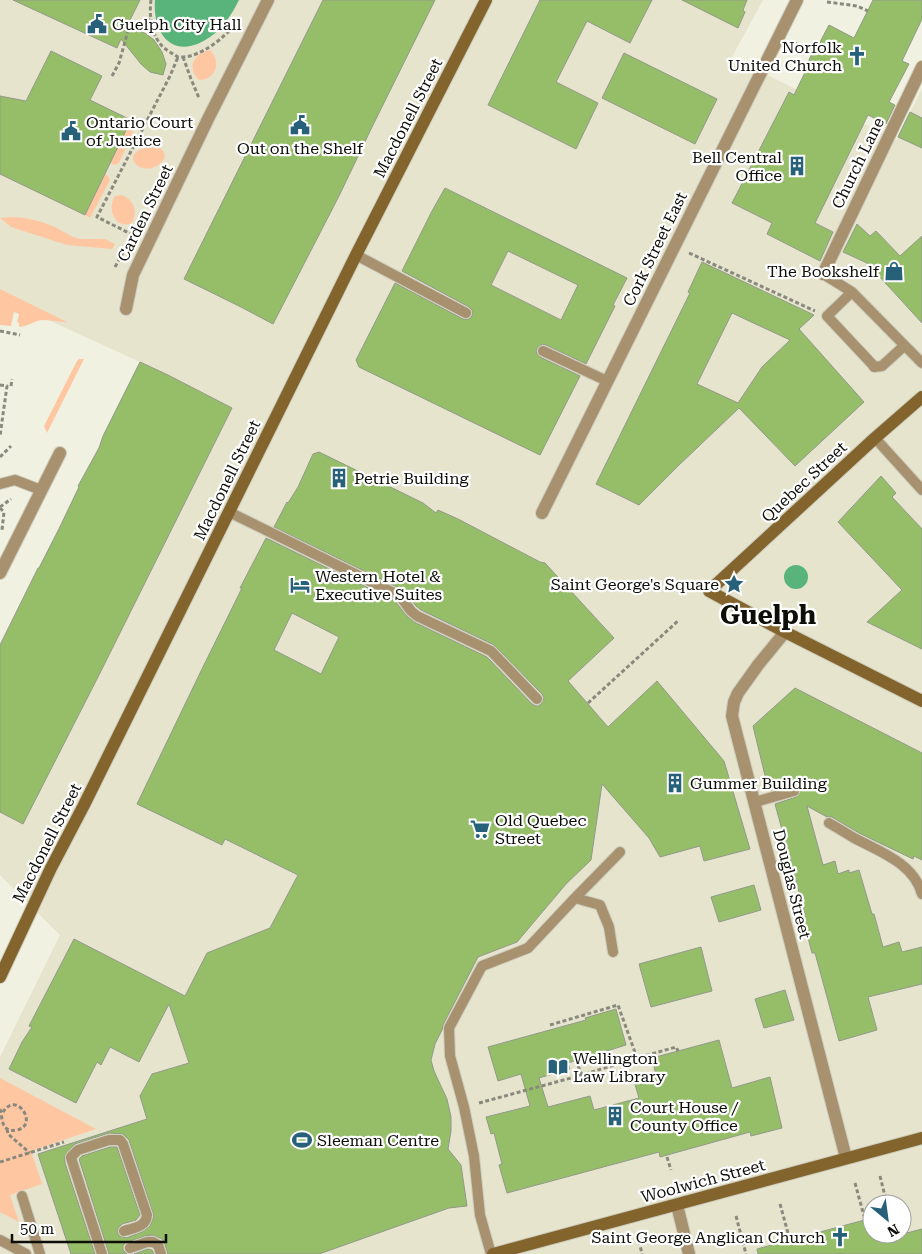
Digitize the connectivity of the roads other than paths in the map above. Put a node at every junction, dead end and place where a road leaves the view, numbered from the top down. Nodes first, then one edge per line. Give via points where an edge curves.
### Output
1 (268, 0) edge
2 (486, 0) edge
3 (797, 0) edge
4 (922, 66) edge
5 (356, 255) junction
6 (823, 274) joint
7 (852, 292) junction
8 (126, 309) dead end
9 (466, 313) dead end
10 (904, 346) junction
11 (543, 351) dead end
12 (922, 363) edge
13 (607, 382) junction
14 (922, 397) edge
15 (875, 438) junction
16 (60, 453) dead end
17 (0, 484) edge
18 (41, 490) junction
19 (922, 490) edge
20 (229, 512) junction
21 (542, 513) dead end
22 (0, 573) edge
23 (786, 632) junction
24 (537, 699) dead end
25 (922, 701) edge
26 (794, 791) dead end
27 (755, 802) junction
28 (829, 823) dead end
29 (620, 852) dead end
30 (922, 894) edge
31 (575, 898) junction
32 (613, 952) dead end
33 (0, 977) edge
34 (922, 1138) edge
35 (846, 1158) junction
36 (22, 1196) dead end
37 (677, 1205) junction
38 (124, 1231) dead end
39 (0, 1240) edge
40 (130, 1248) dead end
41 (26, 1254) edge
42 (40, 1254) edge
43 (102, 1254) edge
44 (161, 1254) edge
45 (492, 1254) edge
46 (690, 1254) edge

1 - 8 street, Carden Street via 133,275
2 - 5 street, Macdonell Street
3 - 13 street, Cork Street East
4 - 6 street, Church Lane
5 - 9 lane
5 - 20 street, Macdonell Street
6 - 7 lane
7 - 10 lane
7 - 10 lane via 827,316 874,367 882,366
10 - 12 lane
11 - 13 lane
13 - 21 street, Cork Street East
14 - 15 street, Quebec Street
15 - 19 lane
15 - 23 street, Quebec Street via 709,591
16 - 18 street
17 - 18 lane via 15,480
18 - 22 street
20 - 24 lane via 400,596 417,616 491,651
20 - 33 street, Macdonell Street
23 - 25 street
23 - 27 street, Douglas Street via 758,664 734,702 732,716
26 - 27 lane
27 - 35 street, Douglas Street
28 - 30 lane via 903,865 920,886
29 - 31 lane
31 - 32 lane via 600,905 609,927
31 - 45 lane via 528,948 482,966 449,1028 450,1056 474,1156 480,1215
34 - 35 street, Woolwich Street
35 - 37 street, Woolwich Street
36 - 42 lane
37 - 45 street, Woolwich Street
37 - 46 street
38 - 43 lane via 143,1225 147,1215 123,1144 120,1140 109,1140 78,1150 72,1162
39 - 41 lane
40 - 44 lane via 153,1242

